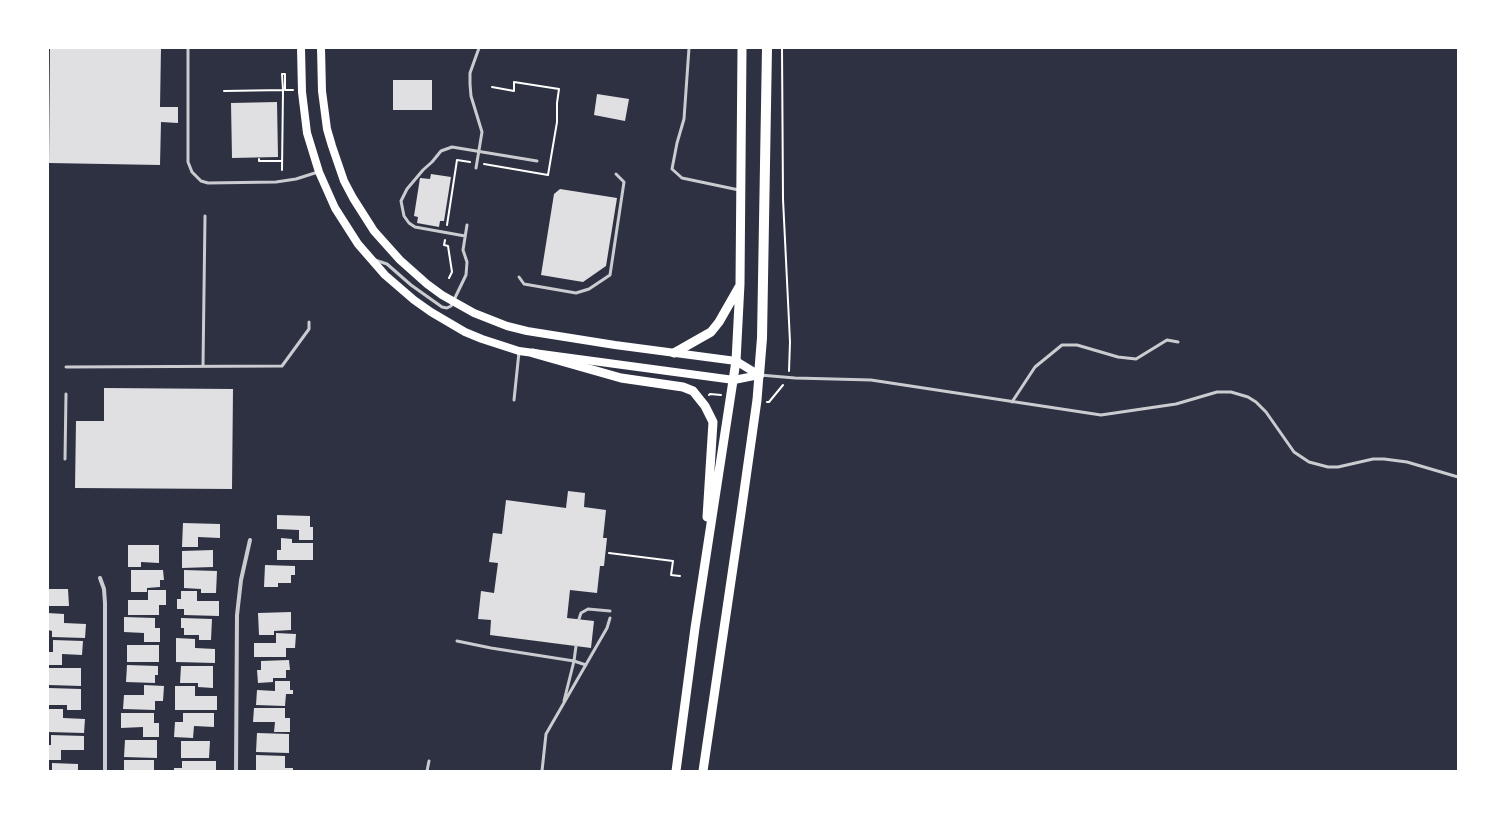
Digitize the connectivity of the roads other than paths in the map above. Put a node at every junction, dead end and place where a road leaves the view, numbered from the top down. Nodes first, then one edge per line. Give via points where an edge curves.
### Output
1 (188, 48) edge
2 (301, 48) edge
3 (321, 48) edge
4 (479, 48) edge
5 (689, 48) edge
6 (742, 48) edge
7 (767, 48) edge
8 (479, 151) junction
9 (537, 161) dead end
10 (476, 168) dead end
11 (319, 172) junction
12 (616, 174) dead end
13 (741, 190) junction
14 (205, 216) dead end
15 (467, 225) dead end
16 (465, 236) junction
17 (371, 259) junction
18 (519, 277) dead end
19 (740, 284) junction
20 (453, 301) junction
21 (309, 322) dead end
22 (1178, 342) dead end
23 (519, 351) junction
24 (533, 353) junction
25 (674, 353) junction
26 (736, 361) junction
27 (203, 366) junction
28 (66, 367) dead end
29 (759, 375) junction
30 (734, 380) junction
31 (66, 394) dead end
32 (514, 400) dead end
33 (1012, 402) junction
34 (65, 459) dead end
35 (1458, 477) edge
36 (250, 540) dead end
37 (100, 578) dead end
38 (704, 579) junction
39 (610, 611) dead end
40 (610, 618) dead end
41 (579, 619) dead end
42 (457, 641) dead end
43 (576, 646) dead end
44 (574, 661) junction
45 (586, 665) junction
46 (563, 705) junction
47 (429, 761) dead end
48 (105, 771) edge
49 (236, 771) edge
50 (427, 771) edge
51 (542, 771) edge
52 (676, 771) edge
53 (702, 771) edge

1 - 11 lane via 188,162 192,172 201,181 276,182
2 - 11 main road via 304,113 307,133
3 - 20 main road via 322,91 327,129 338,165 353,198 374,231 400,260 427,284
4 - 8 lane via 470,73 470,84 482,132
5 - 13 lane via 684,119 672,169 682,178
6 - 13 main road
7 - 29 highway
8 - 9 lane
8 - 10 lane
8 - 16 lane via 452,147 442,151 407,189 400,202 404,216 415,227
11 - 17 main road via 335,208
12 - 18 lane via 624,182 610,275 589,289 576,293 524,284
13 - 19 main road
14 - 27 lane
15 - 16 lane
16 - 20 lane via 463,250 467,262 466,275
17 - 20 lane via 388,264 411,285 442,307 451,306
17 - 23 main road via 399,288 431,312 465,332
19 - 25 main road via 711,332
19 - 26 main road
20 - 25 main road via 479,316 514,328
21 - 27 lane via 309,329 282,366
22 - 33 lane via 1167,340 1136,359 1118,357 1077,345 1062,345 1035,367
23 - 24 main road
23 - 32 lane
24 - 30 main road
24 - 38 main road via 621,378 683,386 693,391 702,401 712,422
25 - 26 main road
26 - 29 main road
26 - 30 main road
27 - 28 lane
29 - 30 main road
29 - 33 lane via 871,380
29 - 53 main road
30 - 38 main road
31 - 34 lane
33 - 35 lane via 1101,415 1176,404 1217,392 1231,392 1256,402 1294,452 1309,462 1338,467 1384,458
36 - 49 street via 241,580 237,615
37 - 48 street via 105,603
38 - 52 main road
39 - 41 lane via 588,609 581,613
40 - 45 lane
42 - 44 lane
43 - 44 lane
44 - 45 lane
44 - 46 lane
45 - 46 lane
46 - 51 lane via 546,734
47 - 50 lane

